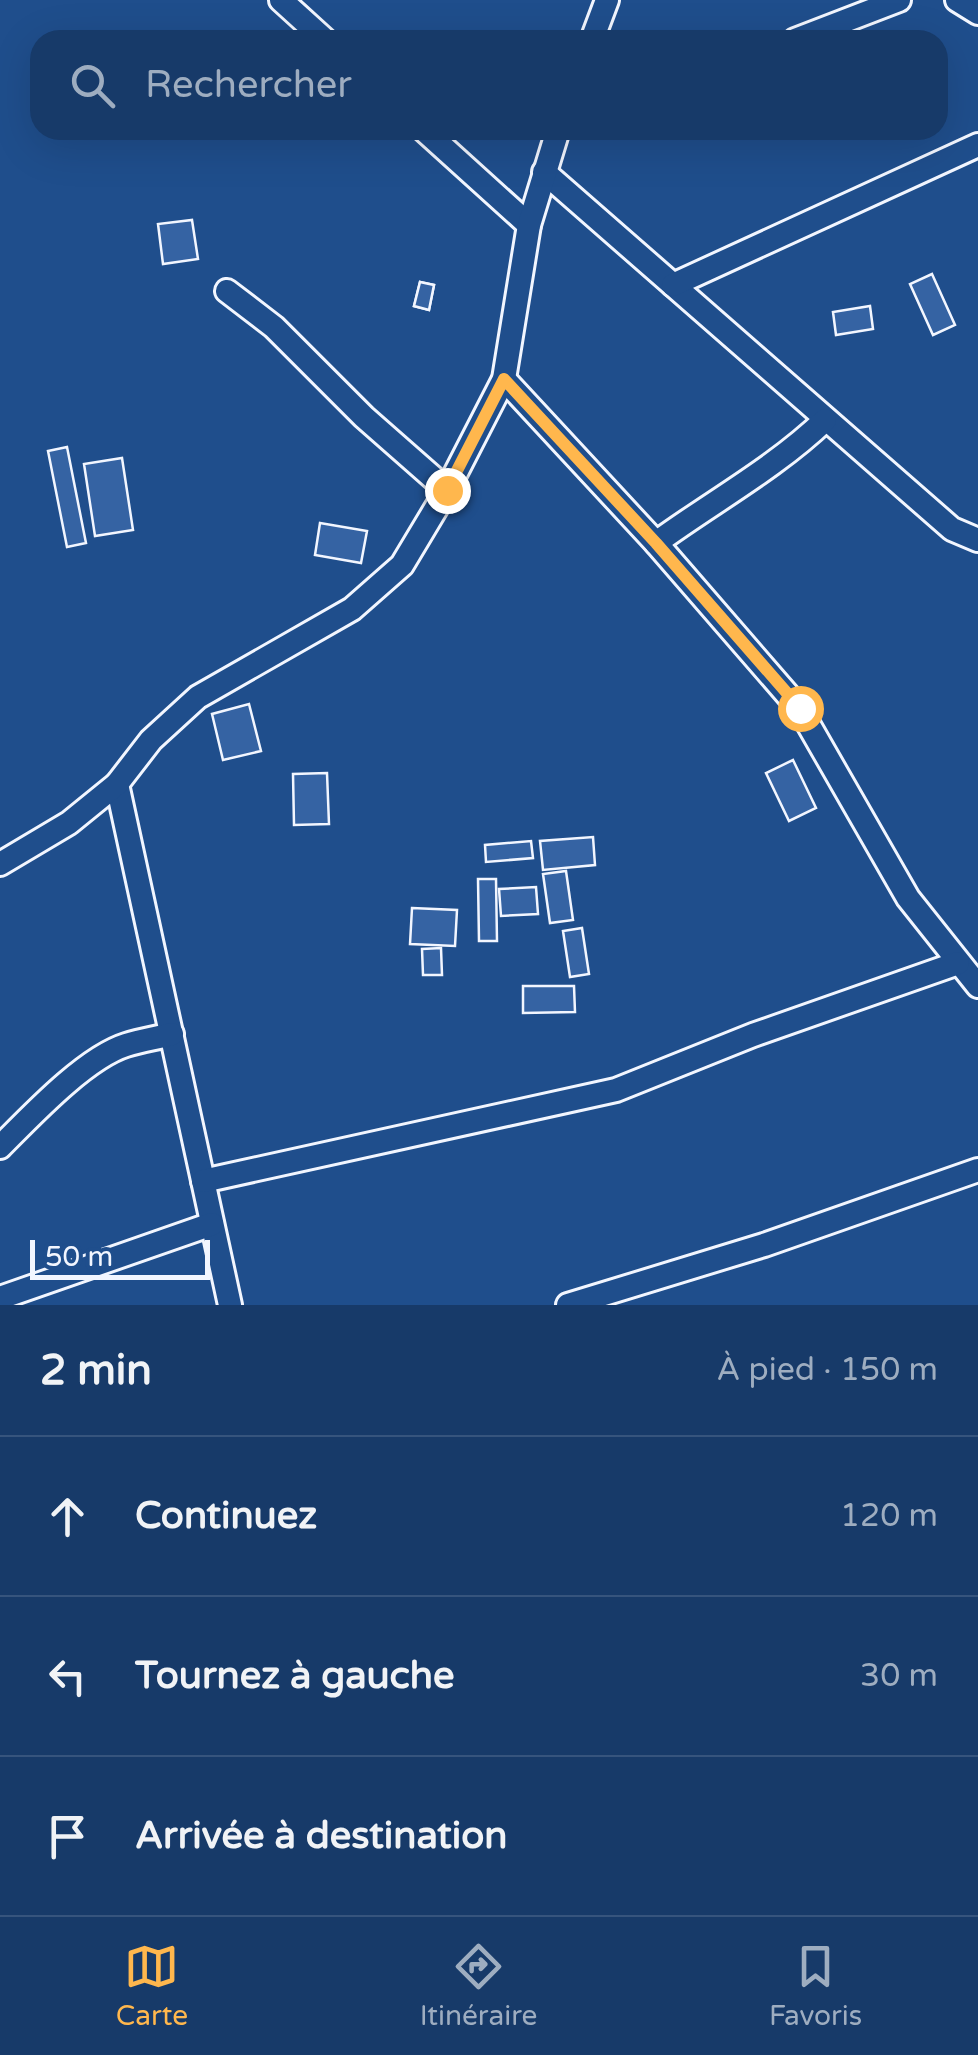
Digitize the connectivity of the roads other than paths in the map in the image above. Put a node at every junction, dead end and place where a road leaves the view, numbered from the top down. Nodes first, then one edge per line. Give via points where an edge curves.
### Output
1 (281, 0) edge
2 (607, 0) edge
3 (899, 0) edge
4 (958, 0) edge
5 (978, 13) edge
6 (314, 30) edge
7 (596, 30) edge
8 (820, 30) edge
9 (435, 140) edge
10 (555, 140) edge
11 (978, 145) edge
12 (544, 172) junction
13 (529, 225) junction
14 (673, 285) junction
15 (227, 292) dead end
16 (504, 379) junction
17 (825, 420) junction
18 (447, 490) junction
19 (978, 540) edge
20 (656, 543) junction
21 (118, 784) junction
22 (2, 860) edge
23 (958, 963) junction
24 (978, 986) edge
25 (172, 1034) junction
26 (0, 1147) edge
27 (978, 1170) edge
28 (203, 1182) junction
29 (212, 1224) junction
30 (0, 1298) edge
31 (230, 1305) edge
32 (568, 1305) edge

1 - 6 street
2 - 7 street
3 - 8 street
4 - 5 street
9 - 13 street
10 - 12 street
11 - 14 street
12 - 13 street
12 - 14 street
13 - 16 street
14 - 17 street
15 - 18 street via 274,327
16 - 18 street
16 - 20 street
17 - 19 street via 952,529
17 - 20 street via 796,448
18 - 21 street via 390,576 352,609 198,697 151,740
20 - 23 street via 800,708 908,898
21 - 22 street
21 - 25 street
23 - 24 street
23 - 28 street via 616,1090
25 - 26 street via 100,1057
25 - 28 street
27 - 32 street
28 - 29 street
29 - 30 street
29 - 31 street

